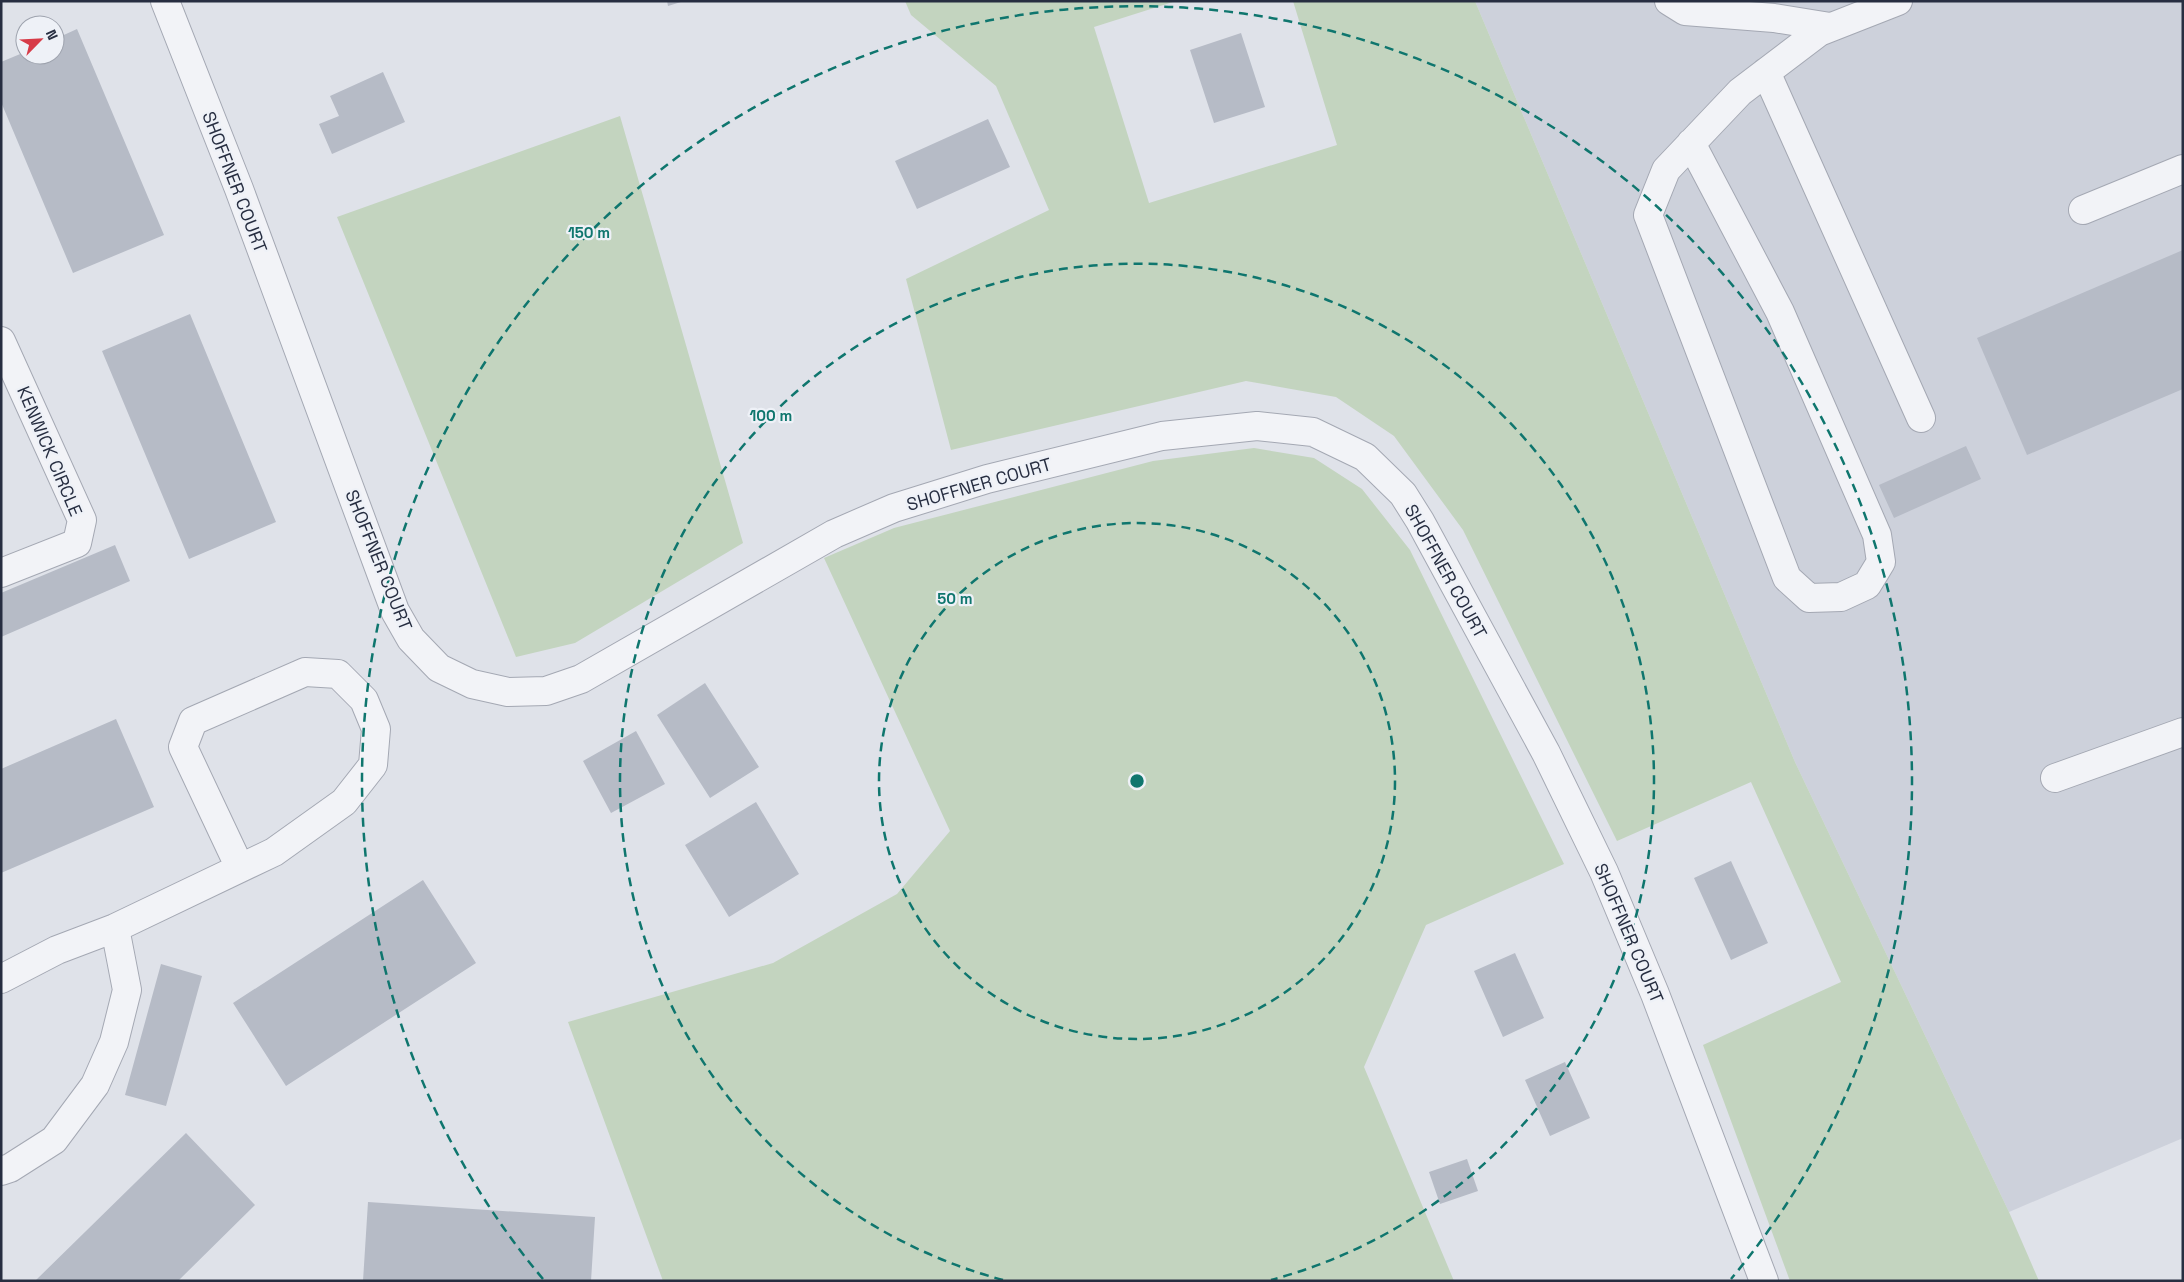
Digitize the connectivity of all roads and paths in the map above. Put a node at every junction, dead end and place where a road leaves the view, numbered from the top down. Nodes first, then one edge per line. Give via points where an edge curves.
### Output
1 (1898, 1) edge
2 (170, 2) edge
3 (1685, 4) edge
4 (1830, 27) junction
5 (1766, 72) junction
6 (1691, 143) junction
7 (2183, 169) edge
8 (2083, 210) dead end
9 (1, 341) edge
10 (1920, 418) dead end
11 (1, 573) edge
12 (2183, 732) edge
13 (2055, 778) dead end
14 (240, 868) junction
15 (114, 928) junction
16 (1, 979) edge
17 (1, 1171) edge
18 (1764, 1281) edge

1 - 4 street
2 - 18 street, SHOFFNER COURT via 395,611 411,639 439,668 472,684 508,692 546,691 581,679 834,534 894,508 987,479 1162,436 1257,426 1313,432 1366,457 1403,494 1420,520 1546,753 1604,872 1659,1004
3 - 4 street
4 - 5 street
5 - 6 street via 1740,92
5 - 10 street
6 - 6 street via 1666,170 1648,215 1787,578 1809,598 1842,597 1868,585 1881,562 1877,535 1780,312
7 - 8 street
9 - 11 street, KENWICK CIRCLE via 82,520 77,543
12 - 13 street
14 - 14 street via 274,852 344,802 373,765 376,729 364,700 338,674 305,672 193,722 183,747
14 - 15 street
15 - 16 street via 57,950
15 - 17 street via 127,990 114,1042 95,1085 54,1140

